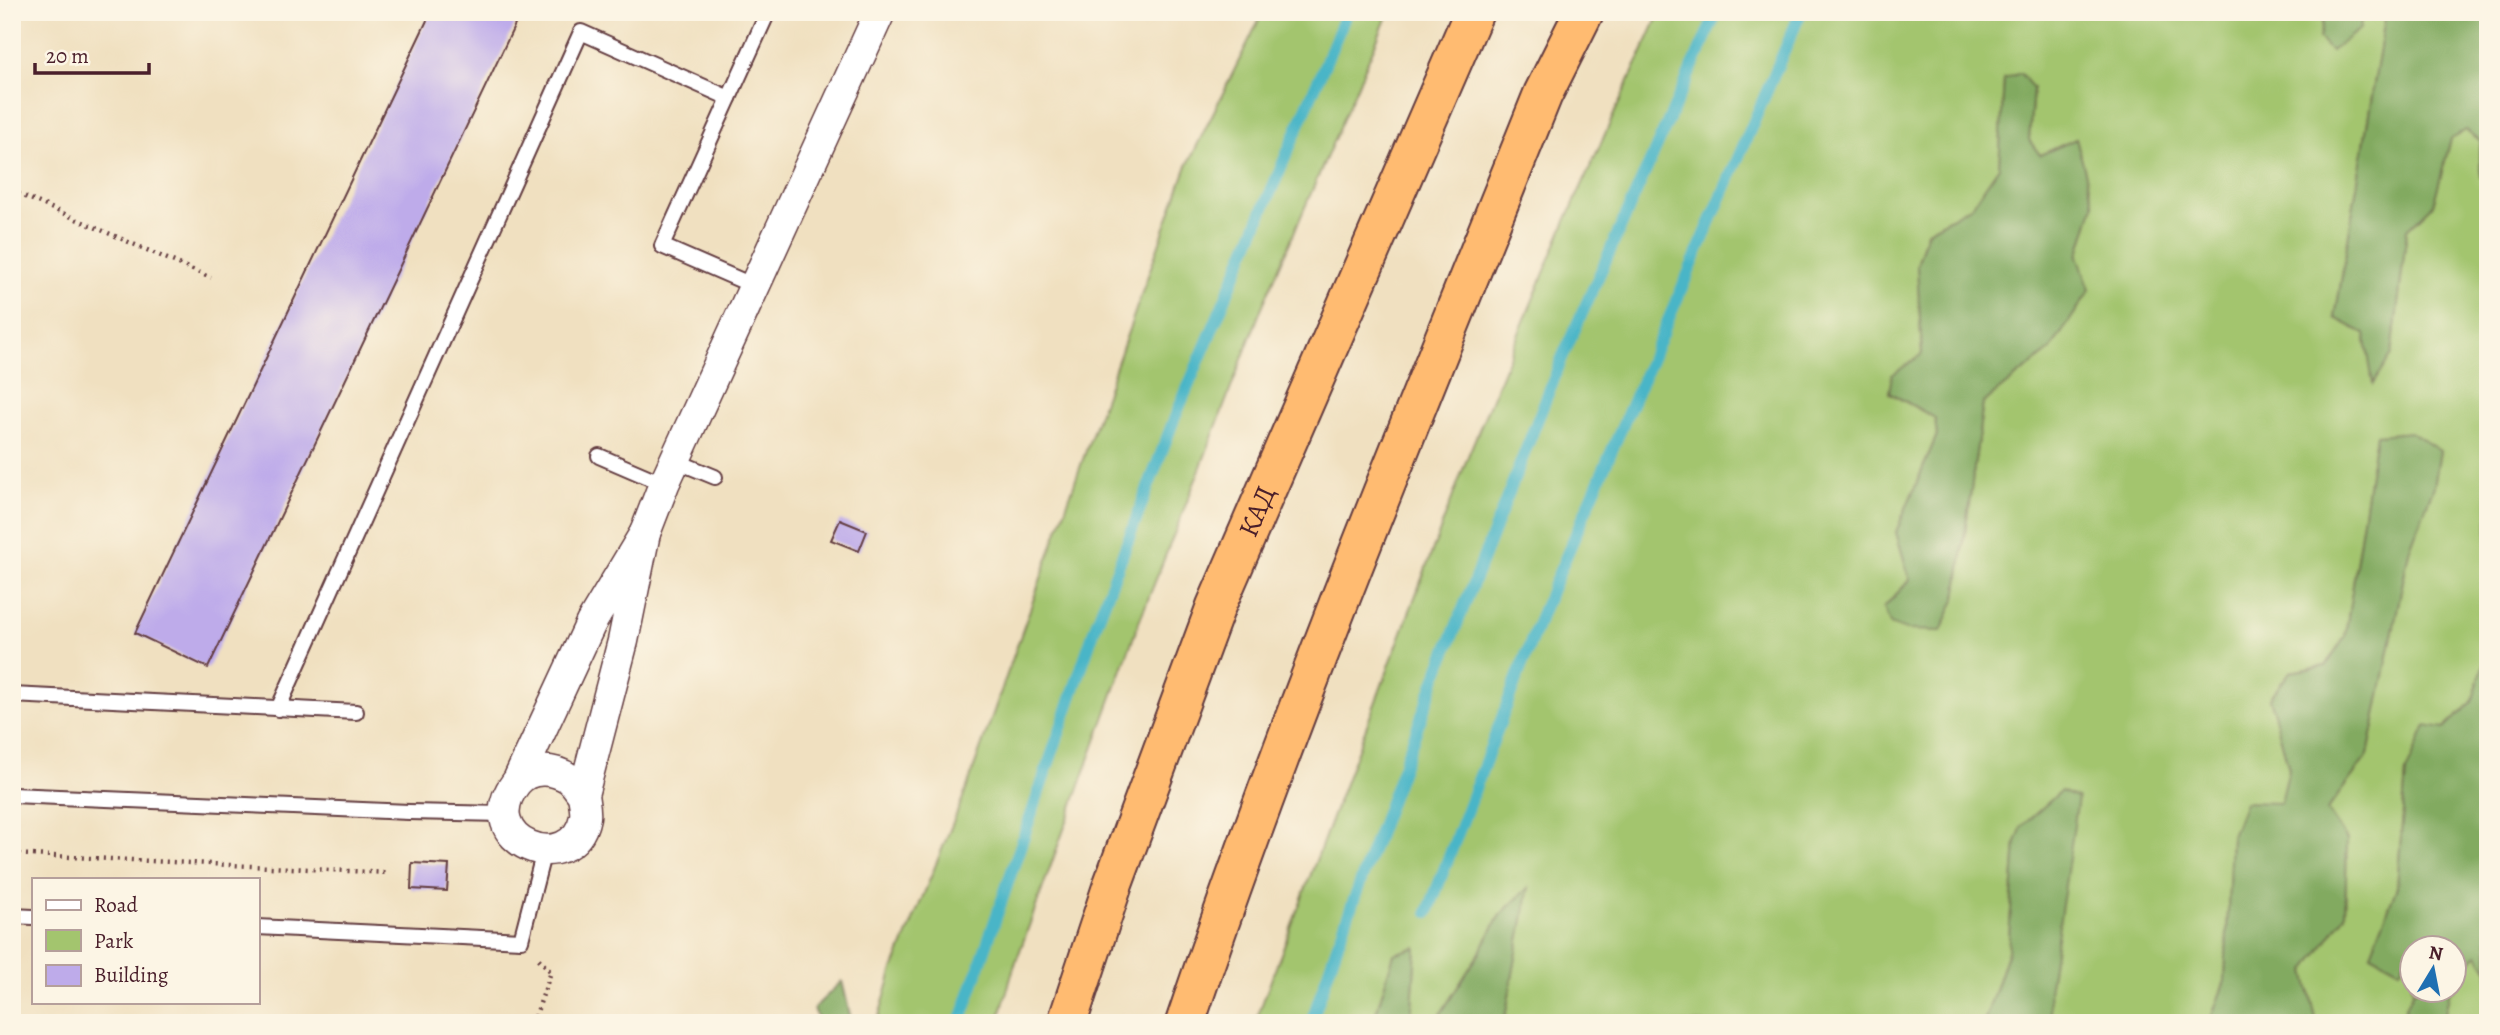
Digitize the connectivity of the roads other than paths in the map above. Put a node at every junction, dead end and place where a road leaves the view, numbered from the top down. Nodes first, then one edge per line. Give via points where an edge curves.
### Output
1 (768, 12) edge
2 (880, 12) edge
3 (1474, 12) edge
4 (1584, 12) edge
5 (729, 99) junction
6 (754, 286) junction
7 (599, 456) dead end
8 (670, 472) junction
9 (715, 477) dead end
10 (645, 533) junction
11 (12, 695) edge
12 (278, 709) junction
13 (355, 712) dead end
14 (519, 778) junction
15 (12, 795) edge
16 (583, 795) junction
17 (504, 814) junction
18 (544, 851) junction
19 (12, 916) edge
20 (32, 917) edge
21 (259, 927) edge
22 (1067, 1023) edge
23 (1185, 1023) edge

1 - 5 lane
2 - 6 street
3 - 22 highway, КАД via 1216,606 1112,884
4 - 23 highway via 1543,94 1318,655
5 - 6 lane via 662,246
5 - 12 lane via 581,32
6 - 8 street
7 - 8 lane
8 - 9 lane
8 - 10 street
10 - 14 street via 591,624
10 - 16 street
11 - 12 lane
12 - 13 lane
14 - 16 street via 537,771 556,771 572,780
14 - 17 street via 507,794
15 - 17 lane
16 - 18 street via 586,815 579,834 564,847
17 - 18 street via 511,832 525,846
18 - 21 lane via 521,940
19 - 20 lane

